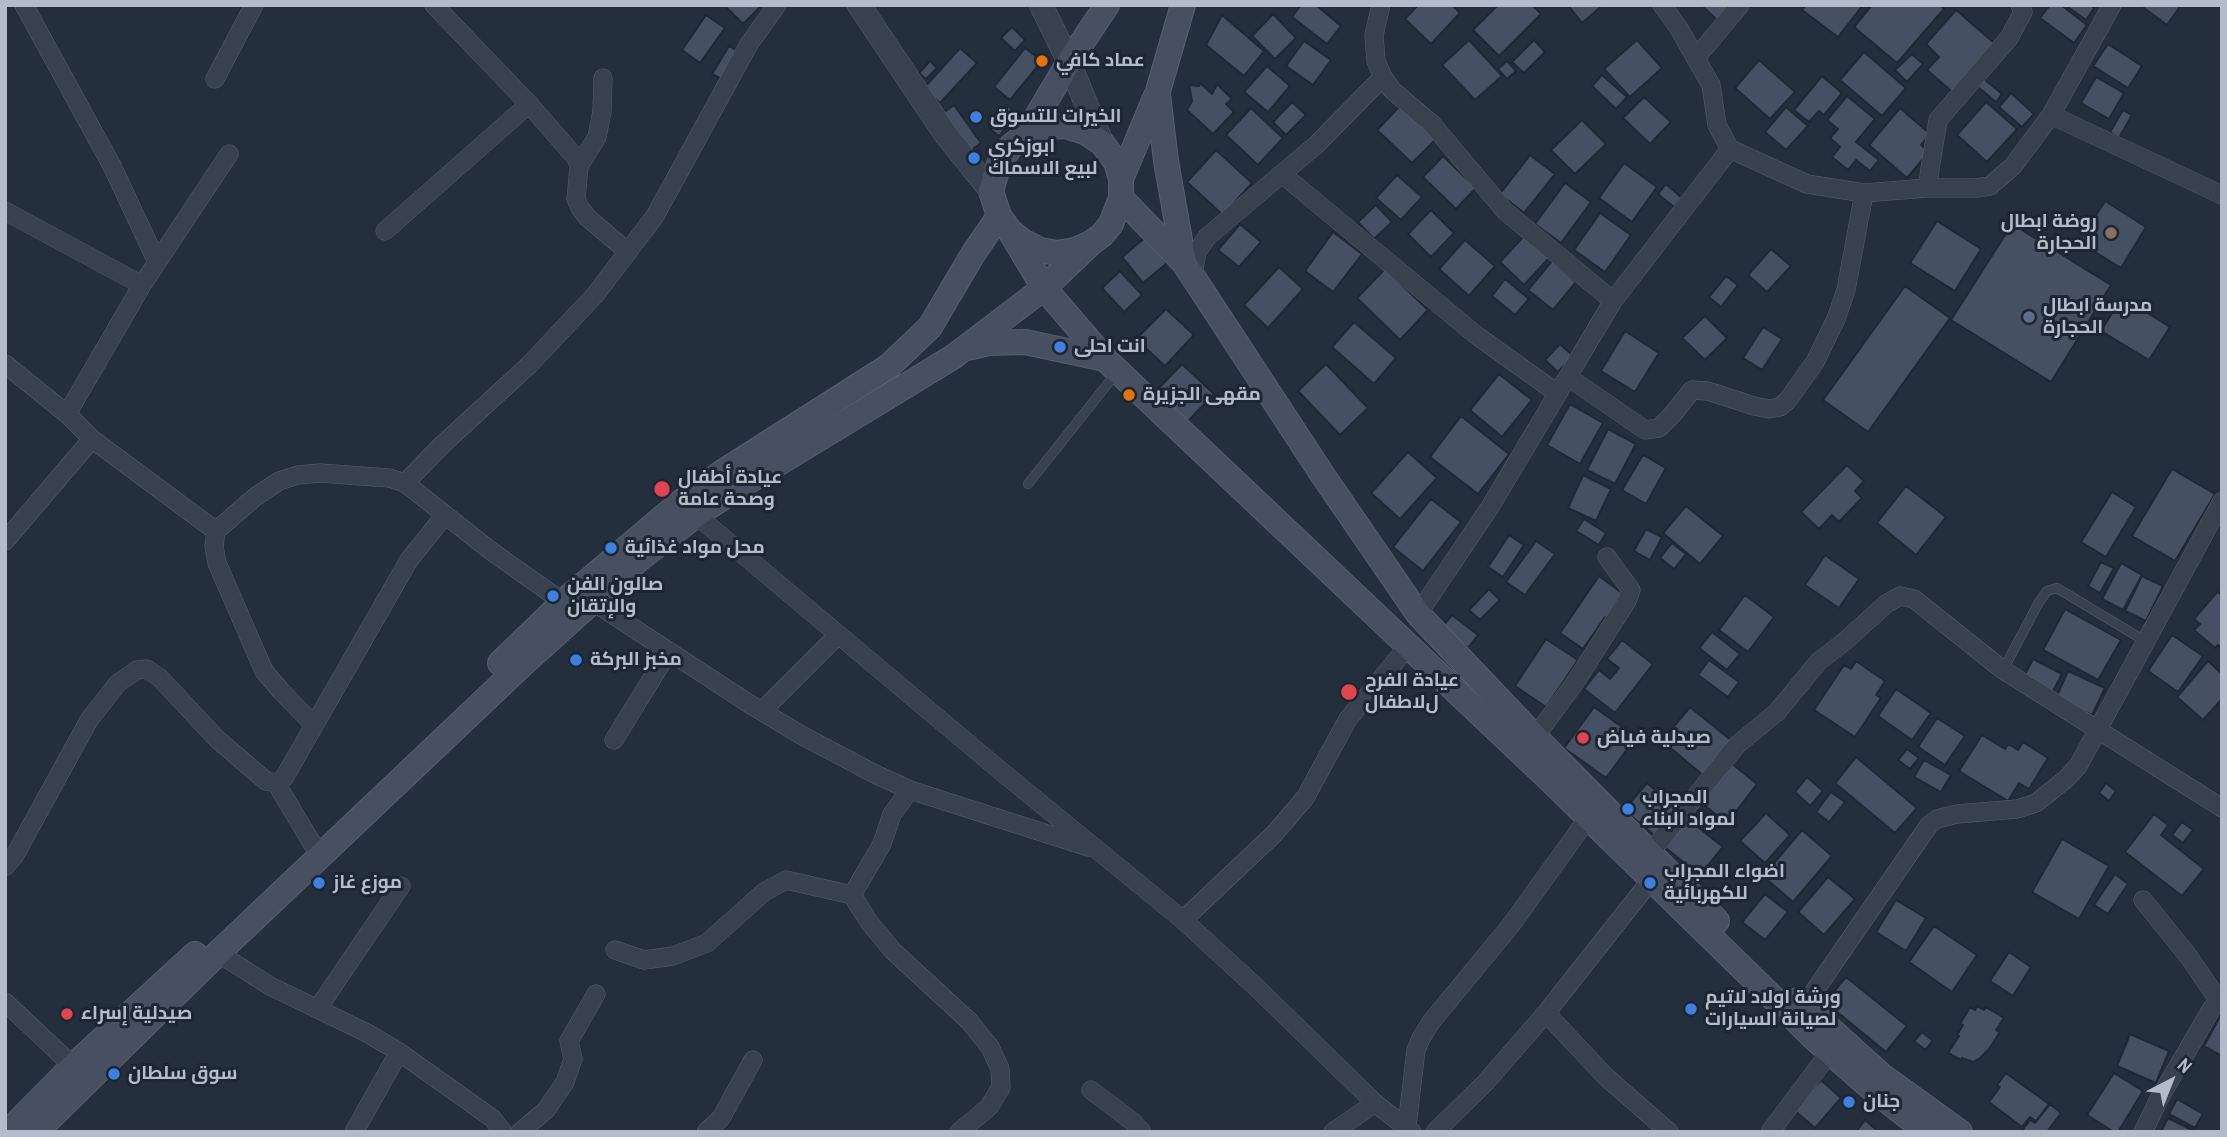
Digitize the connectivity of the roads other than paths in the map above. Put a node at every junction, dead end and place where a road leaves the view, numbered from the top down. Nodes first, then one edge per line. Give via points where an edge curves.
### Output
1 (24, 5) edge
2 (254, 5) edge
3 (434, 5) edge
4 (777, 5) edge
5 (859, 5) edge
6 (1041, 5) edge
7 (1107, 5) edge
8 (1183, 5) edge
9 (1381, 5) edge
10 (1662, 5) edge
11 (1740, 5) edge
12 (2020, 5) edge
13 (2112, 5) edge
14 (1696, 58) junction
15 (1069, 62) junction
16 (1383, 77) junction
17 (603, 78) dead end
18 (215, 79) dead end
19 (1158, 91) junction
20 (529, 104) junction
21 (2051, 116) junction
22 (1027, 134) junction
23 (1102, 143) junction
24 (1730, 149) junction
25 (229, 154) dead end
26 (579, 166) junction
27 (1282, 174) junction
28 (1927, 188) junction
29 (1121, 189) junction
30 (991, 191) junction
31 (1864, 193) junction
32 (2222, 195) edge
33 (5, 211) edge
34 (1004, 223) junction
35 (385, 231) dead end
36 (1091, 243) junction
37 (628, 252) junction
38 (157, 262) junction
39 (1188, 270) junction
40 (142, 285) junction
41 (1044, 288) junction
42 (1613, 300) junction
43 (966, 348) junction
44 (5, 364) edge
45 (1111, 365) junction
46 (1567, 377) junction
47 (1557, 393) junction
48 (67, 414) junction
49 (92, 439) junction
50 (405, 483) junction
51 (1028, 484) dead end
52 (2222, 500) edge
53 (445, 515) junction
54 (696, 515) junction
55 (216, 531) junction
56 (5, 541) edge
57 (1607, 557) dead end
58 (592, 601) junction
59 (563, 602) junction
60 (1418, 614) junction
61 (838, 635) junction
62 (2145, 641) junction
63 (1409, 645) junction
64 (669, 651) junction
65 (2003, 670) junction
66 (762, 711) junction
67 (314, 725) junction
68 (2099, 730) junction
69 (1535, 737) junction
70 (614, 740) dead end
71 (276, 783) junction
72 (910, 790) junction
73 (2222, 808) edge
74 (1588, 818) junction
75 (313, 845) junction
76 (1099, 851) junction
77 (1650, 853) junction
78 (5, 867) edge
79 (1651, 880) junction
80 (401, 886) dead end
81 (852, 895) junction
82 (2143, 900) dead end
83 (1183, 920) junction
84 (615, 950) dead end
85 (218, 953) junction
86 (596, 994) dead end
87 (2220, 1000) edge
88 (5, 1002) edge
89 (1804, 1006) junction
90 (318, 1009) junction
91 (1546, 1013) junction
92 (399, 1052) junction
93 (1830, 1052) junction
94 (753, 1060) dead end
95 (73, 1066) junction
96 (1091, 1090) dead end
97 (1374, 1103) junction
98 (1410, 1129) edge
99 (8, 1132) edge
100 (36, 1132) edge
101 (354, 1132) edge
102 (503, 1132) edge
103 (520, 1132) edge
104 (706, 1132) edge
105 (959, 1132) edge
106 (1142, 1132) edge
107 (1333, 1132) edge
108 (1435, 1132) edge
109 (1669, 1132) edge
110 (1770, 1132) edge
111 (1927, 1132) edge
112 (1961, 1132) edge
113 (2143, 1132) edge

1 - 38 street via 112,166
2 - 18 street
3 - 20 street
4 - 37 street via 749,44 655,216
5 - 30 street via 946,135
6 - 15 street
7 - 15 main road
8 - 19 main road
9 - 16 street via 1374,35
10 - 14 street
11 - 14 street
12 - 28 street via 2023,12 2009,38 1938,120
13 - 21 street
14 - 24 street via 1711,85 1717,125
15 - 22 main road
15 - 23 street
16 - 27 street
16 - 42 street via 1445,137 1505,211
17 - 26 street via 597,137
19 - 29 main road
19 - 39 main road via 1166,161
20 - 26 street
20 - 35 street
21 - 28 street via 2013,166 1990,186
21 - 32 street
22 - 23 main road via 1066,126
22 - 30 main road via 1011,146 999,164
23 - 29 main road via 1115,162
24 - 31 street via 1807,184
24 - 42 street
25 - 38 street
26 - 37 street via 576,199 580,208
27 - 39 street via 1207,237
27 - 47 street via 1476,335
28 - 31 street
29 - 36 main road via 1111,224
29 - 39 main road
30 - 34 main road
31 - 46 street via 1836,319 1815,362 1780,407 1769,409 1692,390 1659,428 1645,430
33 - 40 street
34 - 36 main road via 1040,250 1057,253
34 - 41 main road
34 - 59 main road via 972,254 930,327 889,366 721,473
36 - 41 main road
37 - 50 street via 564,329
38 - 40 street
39 - 60 main road
40 - 48 street
41 - 43 main road
41 - 45 main road
42 - 46 street
43 - 45 main road via 1025,342
43 - 54 main road
44 - 48 street
45 - 51 lane
45 - 63 main road
46 - 47 street
47 - 60 street via 1490,507
48 - 49 street
49 - 55 street
49 - 56 street
50 - 53 street
50 - 55 street via 350,473 298,475 255,497
52 - 62 street
53 - 59 street
53 - 67 street via 409,560
54 - 58 main road
54 - 61 street
55 - 67 street via 217,563 264,671
57 - 69 street via 1631,590 1627,601 1584,671
58 - 64 street
58 - 85 main road
59 - 75 main road
60 - 69 main road
61 - 66 street
61 - 76 street
62 - 65 lane via 2057,588 2047,591 2039,602
62 - 68 street
63 - 74 main road
63 - 83 street via 1348,719 1305,798 1274,834
64 - 66 street
64 - 70 street
65 - 68 street
65 - 77 street via 1913,599 1900,596 1819,661 1777,712 1737,745
66 - 72 street
67 - 71 street via 292,766
68 - 73 street
68 - 89 street via 2078,766 2036,803 1957,814 1929,825
69 - 77 main road
71 - 75 street
71 - 78 street via 266,781 217,739 160,678 147,669 137,670 118,683 89,720
72 - 76 street
72 - 81 street via 892,814 882,844
74 - 79 main road
74 - 98 street via 1421,1038 1416,1050
75 - 95 main road
76 - 83 street
77 - 89 main road
79 - 91 street
79 - 93 main road
80 - 90 street
81 - 84 street via 786,880 764,892 707,943 673,956 644,960
81 - 105 street via 893,951 969,1021 1000,1069 1001,1087 989,1107
82 - 87 street
83 - 97 street
85 - 90 street
85 - 100 main road
86 - 103 street via 569,1041 573,1059 565,1082 546,1110
87 - 113 street
88 - 95 street
89 - 112 main road via 1881,1075
90 - 92 street
91 - 108 street
91 - 109 street via 1606,1077
92 - 101 street
92 - 102 street via 482,1111
93 - 110 street
93 - 111 main road
94 - 104 street via 721,1118
95 - 99 main road
96 - 106 street
97 - 98 street
97 - 107 street

